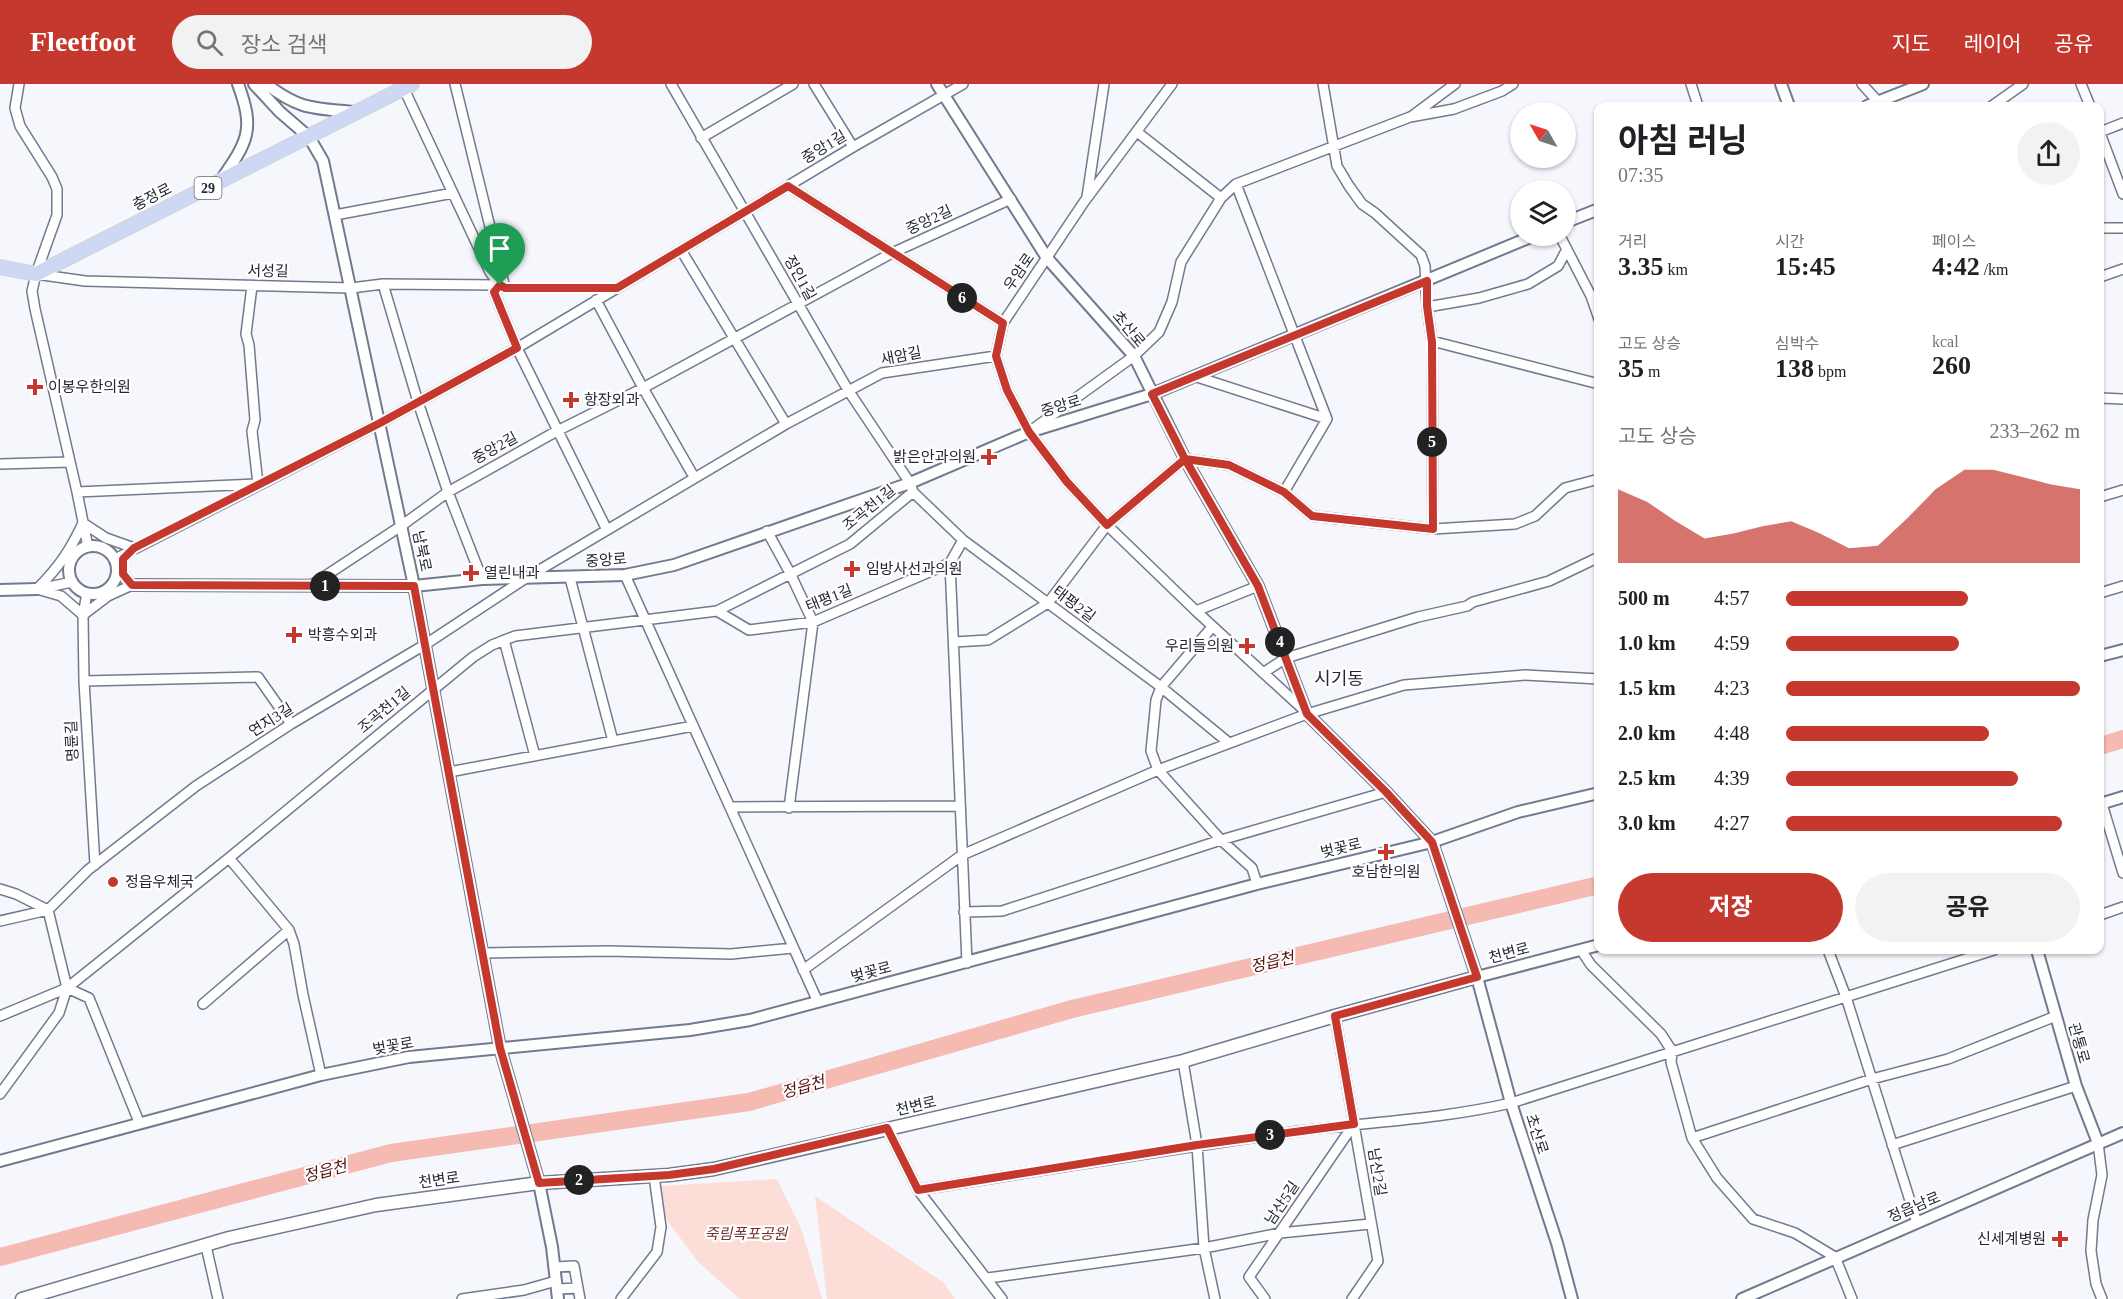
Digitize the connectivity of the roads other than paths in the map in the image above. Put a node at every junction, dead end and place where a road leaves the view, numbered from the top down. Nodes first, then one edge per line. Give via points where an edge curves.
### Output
1 (19, 84) edge
2 (238, 84) edge
3 (254, 84) edge
4 (266, 84) edge
5 (455, 84) edge
6 (671, 84) edge
7 (793, 84) edge
8 (814, 84) edge
9 (937, 84) edge
10 (963, 84) edge
11 (1104, 84) edge
12 (1172, 84) edge
13 (1323, 84) edge
14 (1455, 84) edge
15 (1513, 84) edge
16 (1690, 84) edge
17 (1781, 84) edge
18 (1862, 84) edge
19 (1923, 84) edge
20 (2023, 84) edge
21 (2081, 84) edge
22 (408, 86) edge
23 (1500, 87) edge
24 (944, 95) junction
25 (1697, 102) edge
26 (1788, 102) edge
27 (1878, 102) edge
28 (1884, 102) edge
29 (1998, 102) edge
30 (2088, 102) edge
31 (354, 112) junction
32 (1410, 117) junction
33 (2123, 123) edge
34 (2104, 130) edge
35 (1137, 132) junction
36 (309, 137) junction
37 (701, 138) junction
38 (2104, 143) edge
39 (853, 147) junction
40 (1333, 148) junction
41 (220, 182) junction
42 (1236, 184) junction
43 (788, 186) junction
44 (453, 193) junction
45 (2123, 194) edge
46 (1221, 198) junction
47 (1011, 199) junction
48 (1087, 199) junction
49 (1594, 211) edge
50 (746, 212) junction
51 (335, 215) junction
52 (1576, 218) edge
53 (2104, 228) edge
54 (2123, 228) edge
55 (1510, 246) edge
56 (1566, 246) edge
57 (1568, 249) junction
58 (681, 250) junction
59 (892, 253) junction
60 (1047, 258) junction
61 (0, 267) edge
62 (2123, 269) edge
63 (36, 274) junction
64 (2104, 276) edge
65 (1427, 281) junction
66 (383, 284) junction
67 (252, 286) junction
68 (502, 287) junction
69 (351, 288) junction
70 (617, 288) junction
71 (1594, 292) edge
72 (596, 300) junction
73 (798, 305) junction
74 (1427, 306) junction
75 (1003, 323) junction
76 (1296, 334) junction
77 (734, 340) junction
78 (1432, 342) junction
79 (517, 348) junction
80 (996, 356) junction
81 (1134, 356) junction
82 (1194, 376) junction
83 (1594, 383) edge
84 (643, 388) junction
85 (848, 390) junction
86 (1152, 394) junction
87 (2104, 398) edge
88 (2123, 399) edge
89 (418, 402) junction
90 (1327, 419) junction
91 (380, 423) junction
92 (786, 424) junction
93 (557, 431) junction
94 (1029, 432) junction
95 (1185, 459) junction
96 (70, 462) junction
97 (0, 464) edge
98 (694, 477) junction
99 (1594, 480) edge
100 (258, 484) junction
101 (911, 487) junction
102 (2123, 490) edge
103 (77, 492) junction
104 (448, 492) junction
105 (1284, 492) junction
106 (2104, 496) edge
107 (83, 523) junction
108 (1107, 525) junction
109 (401, 526) junction
110 (1433, 529) junction
111 (607, 530) junction
112 (767, 531) junction
113 (963, 540) junction
114 (88, 547) junction
115 (134, 548) junction
116 (115, 558) junction
117 (1594, 559) edge
118 (950, 562) junction
119 (790, 573) junction
120 (625, 575) junction
121 (115, 578) junction
122 (526, 578) junction
123 (570, 578) junction
124 (482, 579) junction
125 (72, 582) junction
126 (132, 585) junction
127 (310, 586) junction
128 (414, 586) junction
129 (1258, 586) junction
130 (2123, 586) edge
131 (37, 589) junction
132 (0, 590) edge
133 (2104, 592) edge
134 (87, 593) junction
135 (1048, 603) junction
136 (717, 611) junction
137 (1196, 611) junction
138 (83, 615) junction
139 (645, 621) junction
140 (813, 622) junction
141 (582, 626) junction
142 (1212, 627) junction
143 (504, 640) junction
144 (954, 642) junction
145 (426, 644) junction
146 (2123, 650) edge
147 (2104, 655) edge
148 (1286, 658) junction
149 (1263, 673) junction
150 (1594, 679) edge
151 (84, 681) junction
152 (1161, 687) junction
153 (433, 689) junction
154 (1307, 714) junction
155 (291, 724) junction
156 (693, 726) junction
157 (613, 741) junction
158 (1229, 743) junction
159 (535, 756) junction
160 (1158, 770) junction
161 (449, 772) junction
162 (1386, 792) junction
163 (1594, 794) edge
164 (2123, 797) edge
165 (2104, 803) edge
166 (960, 806) junction
167 (730, 807) junction
168 (789, 808) junction
169 (2104, 813) edge
170 (1221, 840) junction
171 (1432, 842) junction
172 (962, 855) junction
173 (229, 858) junction
174 (95, 865) junction
175 (2123, 873) edge
176 (1257, 884) junction
177 (0, 889) edge
178 (2123, 907) edge
179 (48, 910) junction
180 (964, 912) junction
181 (2104, 914) edge
182 (0, 921) edge
183 (289, 930) junction
184 (1594, 946) edge
185 (793, 948) junction
186 (1581, 950) junction
187 (483, 953) junction
188 (1830, 954) edge
189 (1981, 954) edge
190 (2038, 954) edge
191 (967, 963) junction
192 (802, 970) junction
193 (1477, 977) junction
194 (67, 988) junction
195 (1846, 997) junction
196 (818, 1002) junction
197 (203, 1004) dead end
198 (0, 1016) edge
199 (1335, 1016) junction
200 (2056, 1016) junction
201 (500, 1048) junction
202 (1672, 1051) junction
203 (1184, 1060) junction
204 (321, 1075) junction
205 (1872, 1079) junction
206 (2076, 1086) junction
207 (0, 1094) edge
208 (1511, 1103) junction
209 (139, 1122) junction
210 (1354, 1124) junction
211 (887, 1128) junction
212 (2123, 1133) edge
213 (1692, 1138) junction
214 (2098, 1143) junction
215 (1197, 1145) junction
216 (1892, 1145) junction
217 (0, 1161) edge
218 (654, 1176) junction
219 (539, 1183) junction
220 (918, 1190) junction
221 (1917, 1223) junction
222 (1370, 1224) junction
223 (1280, 1233) junction
224 (206, 1246) junction
225 (1204, 1248) junction
226 (1835, 1257) junction
227 (555, 1267) junction
228 (988, 1278) junction
229 (533, 1287) junction
230 (578, 1288) junction
231 (557, 1290) edge
232 (22, 1299) edge
233 (218, 1299) edge
234 (462, 1299) edge
235 (534, 1299) edge
236 (580, 1299) edge
237 (621, 1299) edge
238 (1002, 1299) edge
239 (1215, 1299) edge
240 (1265, 1299) edge
241 (1352, 1299) edge
242 (1572, 1299) edge
243 (1742, 1299) edge
244 (1852, 1299) edge
245 (2102, 1299) edge

1 - 63 street via 15,108 20,126 57,189 57,215
2 - 41 street via 246,106 247,134
3 - 36 street
4 - 31 street via 305,107
5 - 68 street
6 - 37 street, 정인1길
7 - 37 street
8 - 39 street
9 - 24 street, 초산로
10 - 24 street, 중앙1길
11 - 48 street
12 - 35 street, 우암로
13 - 40 street
14 - 32 street
15 - 23 street
16 - 25 street
17 - 26 street
18 - 27 street
19 - 28 street
20 - 29 street
21 - 30 street
22 - 31 main road, 충정로 / 29
22 - 44 street
23 - 32 street via 1454,110
24 - 39 street, 중앙1길
24 - 47 street, 초산로
31 - 36 main road, 충정로 / 29
32 - 40 street
33 - 34 street
35 - 46 street
35 - 48 street, 우암로
36 - 41 main road, 충정로 / 29
36 - 51 street, 남북로 via 323,162
37 - 50 street, 정인1길
38 - 45 street
39 - 43 street, 중앙1길
40 - 42 street
40 - 65 street via 1337,166 1362,204 1420,255
41 - 63 main road, 충정로 / 29
42 - 46 street
42 - 76 street
43 - 50 street, 중앙1길
43 - 59 street
44 - 51 street
44 - 68 street via 490,272
46 - 81 street via 1181,262 1172,302 1159,332
47 - 59 street, 중앙2길
47 - 60 street, 초산로
48 - 60 street, 우암로
49 - 52 street
50 - 58 street, 중앙1길
50 - 73 street, 정인1길
51 - 69 street, 남북로
53 - 54 street
55 - 65 street, 중앙로
56 - 57 street
57 - 71 street
57 - 74 street via 1558,266 1528,284 1479,298
58 - 70 street, 중앙1길
58 - 77 street
59 - 73 street, 중앙2길
59 - 75 street
60 - 75 street, 우암로
60 - 81 street, 초산로
61 - 63 main road
62 - 64 street
63 - 67 street, 서성길 via 85,282
63 - 96 street via 32,291 35,309
65 - 74 street
65 - 76 street, 중앙로
66 - 68 street, 서성길
66 - 69 street, 서성길
66 - 89 street
67 - 69 street, 서성길
67 - 100 street via 246,334
68 - 70 street, 서성길
68 - 79 street via 494,292
69 - 91 street, 남북로
70 - 72 street, 중앙1길
72 - 79 street, 중앙1길
72 - 84 street
73 - 77 street, 중앙2길
73 - 85 street, 정인1길
74 - 78 street
75 - 80 street, 우암로
76 - 82 street, 중앙로
76 - 90 street
77 - 84 street, 중앙2길
77 - 92 street
78 - 83 street
78 - 110 street
79 - 89 street, 중앙1길
79 - 93 street
80 - 85 street, 새암길 via 882,373
80 - 94 street, 우암로 via 1007,390
81 - 86 street, 초산로
81 - 94 street
82 - 86 street, 중앙로
82 - 90 street
84 - 93 street, 중앙2길
84 - 98 street
85 - 92 street, 새암길
85 - 101 street, 정인1길
86 - 94 street, 중앙로
86 - 95 street, 초산로
87 - 88 street
89 - 91 street, 중앙1길
89 - 104 street
90 - 105 street
91 - 100 street, 중앙1길
91 - 109 street, 남북로
92 - 98 street, 새암길
93 - 104 street, 중앙2길
93 - 111 street
94 - 101 street, 중앙로
94 - 108 street, 우암로 via 1067,482
95 - 105 street via 1229,465
95 - 108 street
95 - 129 street, 초산로
96 - 97 street
96 - 103 street
98 - 111 street, 새암길
99 - 110 street via 1565,488 1535,516 1515,524
100 - 103 street
100 - 115 street, 중앙1길
101 - 112 street, 중앙로
101 - 113 street, 태평2길
101 - 119 street, 조곡천1길 via 850,544
102 - 106 street
103 - 107 street
104 - 109 street, 중앙2길
104 - 124 street
105 - 110 street via 1312,516
107 - 114 street
107 - 115 street via 106,538
107 - 131 street via 55,572
108 - 135 street
108 - 137 street, 우암로
109 - 127 street, 중앙2길
109 - 128 street, 남북로
111 - 122 street, 새암길
112 - 119 street
112 - 120 street, 중앙로 via 674,565
113 - 118 street
113 - 135 street, 태평2길
114 - 116 street via 104,548
114 - 125 street via 72,559
115 - 116 street, 중앙1길
115 - 126 street via 123,559 123,574
116 - 121 street
117 - 148 street via 1549,581
118 - 140 street, 태평1길
118 - 144 street
119 - 136 street, 조곡천1길
119 - 140 street
120 - 123 street, 중앙로
120 - 139 street
121 - 126 street
121 - 134 street via 105,590
122 - 123 street, 중앙로
122 - 124 street, 중앙로
122 - 145 street, 연지3길
123 - 141 street
124 - 128 street, 중앙로
125 - 131 street
125 - 134 street
126 - 127 street, 중앙로
126 - 138 street via 108,596
127 - 128 street, 중앙로
128 - 145 street, 남북로
129 - 137 street
129 - 148 street, 초산로
130 - 133 street
131 - 132 street
131 - 138 street via 61,596
134 - 138 street, 명륜길
135 - 144 street via 988,640
135 - 152 street, 태평2길
136 - 139 street, 조곡천1길
136 - 140 street, 태평1길 via 749,630
137 - 142 street, 우암로
138 - 151 street, 명륜길
139 - 141 street, 조곡천1길
139 - 156 street
140 - 168 street
141 - 143 street, 조곡천1길
141 - 157 street
142 - 149 street, 우암로
142 - 152 street
143 - 153 street, 조곡천1길 via 473,657
143 - 159 street
144 - 166 street
145 - 153 street, 남북로
145 - 155 street, 연지3길
146 - 147 street
148 - 149 street
148 - 154 street, 초산로
149 - 154 street, 우암로
150 - 154 street via 1505,676 1404,685
151 - 155 street via 258,676
151 - 174 street, 명륜길
152 - 158 street, 태평2길
152 - 160 street via 1151,751
153 - 161 street, 남북로
153 - 173 street, 조곡천1길
154 - 158 street
154 - 162 street, 초산로
155 - 174 street, 연지3길 via 196,786
156 - 157 street
156 - 167 street
157 - 159 street
158 - 160 street
159 - 161 street
160 - 170 street
160 - 172 street
161 - 187 street, 남북로
162 - 170 street
162 - 171 street, 초산로
163 - 171 street, 벚꽃로 via 1518,812
164 - 165 street
166 - 168 street
166 - 172 street
167 - 168 street
167 - 185 street
169 - 175 street
170 - 176 street via 1252,867
170 - 180 street via 1002,910
171 - 176 street, 벚꽃로
171 - 193 street, 초산로
172 - 180 street
172 - 192 street
173 - 183 street
173 - 194 street, 조곡천1길
174 - 179 street, 연지3길
176 - 191 street, 벚꽃로
177 - 179 street
178 - 181 street
179 - 182 street
179 - 194 street
180 - 191 street
183 - 197 street
183 - 204 street
184 - 186 street, 천변로
185 - 187 street via 730,954
185 - 192 street
186 - 193 street, 천변로
186 - 202 street via 1591,965 1661,1034
187 - 201 street, 남북로
188 - 195 street
189 - 195 street
190 - 200 street, 관통로
191 - 196 street, 벚꽃로
192 - 196 street
193 - 199 main road, 천변로
193 - 208 street, 초산로
194 - 198 street, 조곡천1길
194 - 207 street via 59,1013
194 - 209 street via 89,998
195 - 202 street
195 - 205 street
196 - 201 street, 벚꽃로 via 750,1020 690,1030
199 - 203 main road, 천변로
199 - 210 street, 남산2길
200 - 205 street via 1948,1059
200 - 206 street, 관통로
201 - 204 street, 벚꽃로 via 409,1057
201 - 219 street, 남북로
202 - 208 street
202 - 213 street via 1671,1062
203 - 211 main road, 천변로
203 - 215 street
204 - 209 street, 벚꽃로
205 - 213 street
205 - 216 street
206 - 214 street, 관통로
206 - 216 street
208 - 210 street
208 - 242 street, 초산로
209 - 217 street, 벚꽃로
210 - 215 street
210 - 222 street, 남산2길
210 - 223 street, 남산5길
211 - 218 main road, 천변로 via 714,1169
211 - 220 street
212 - 214 street, 정읍남로
213 - 226 street via 1717,1178 1753,1219 1795,1233
214 - 221 street, 정읍남로
214 - 245 street via 2102,1175 2091,1251
215 - 220 street
215 - 225 street
216 - 221 street
218 - 219 main road, 천변로
218 - 237 street via 661,1227 657,1252
219 - 224 main road, 천변로 via 376,1205
219 - 227 street, 남북로
220 - 228 street
221 - 226 street, 정읍남로
222 - 223 street
222 - 241 street, 남산2길 via 1378,1261
223 - 225 street
223 - 240 street, 남산5길 via 1250,1277
224 - 232 main road, 천변로
224 - 233 street
225 - 228 street
225 - 239 street
226 - 243 street, 정읍남로
226 - 244 street
227 - 230 street via 574,1266
227 - 231 street, 남북로
228 - 238 street
229 - 231 street
229 - 234 street
229 - 235 street
230 - 231 street
230 - 236 street

